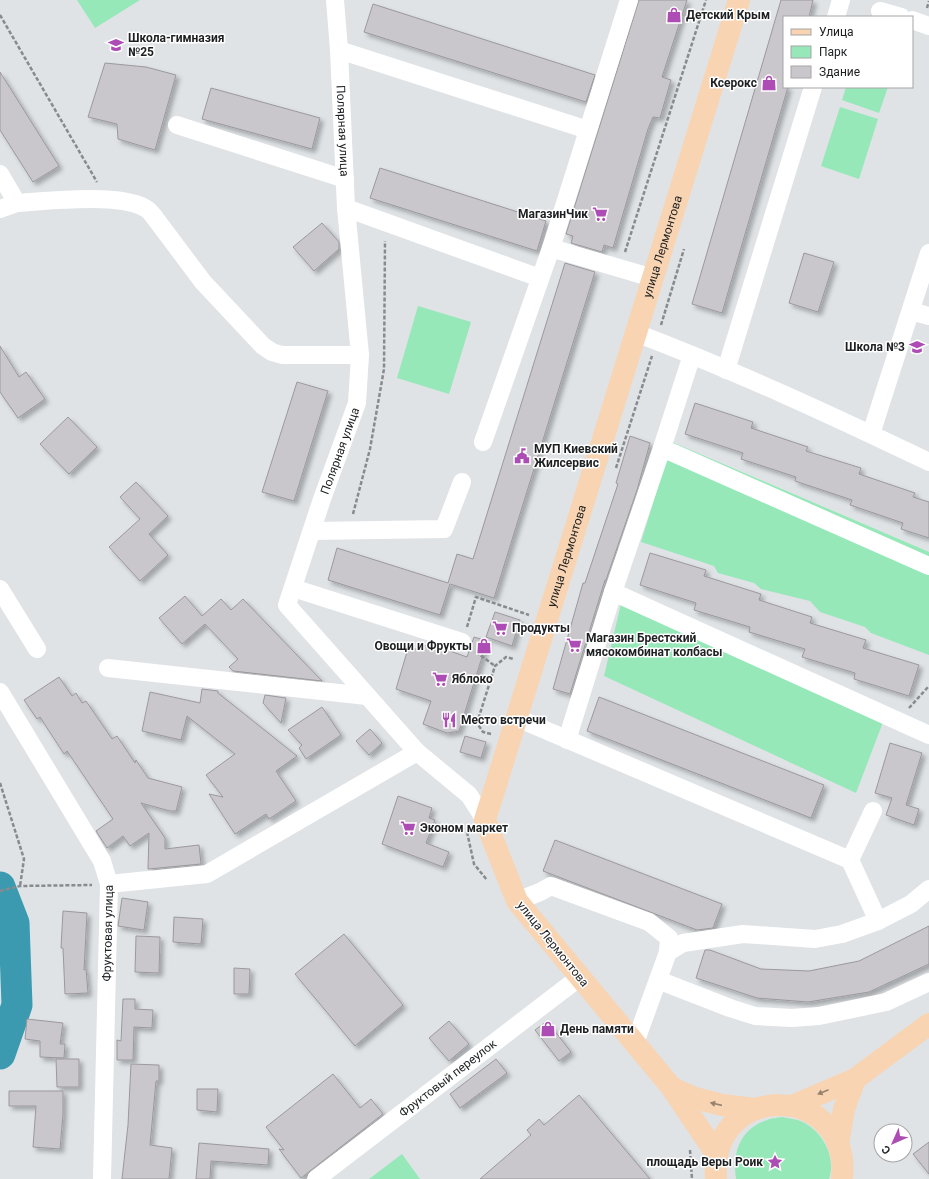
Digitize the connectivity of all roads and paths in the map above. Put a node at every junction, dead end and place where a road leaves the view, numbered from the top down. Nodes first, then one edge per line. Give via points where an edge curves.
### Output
1 (335, 0) edge
2 (629, 0) edge
3 (706, 0) edge
4 (739, 0) edge
5 (841, 0) edge
6 (880, 11) dead end
7 (0, 15) edge
8 (836, 16) edge
9 (898, 16) edge
10 (913, 20) edge
11 (929, 26) edge
12 (339, 50) junction
13 (813, 88) edge
14 (177, 125) dead end
15 (588, 130) junction
16 (0, 174) edge
17 (345, 179) junction
18 (107, 199) junction
19 (17, 203) junction
20 (346, 208) junction
21 (0, 209) edge
22 (551, 248) junction
23 (929, 253) edge
24 (626, 270) junction
25 (540, 278) junction
26 (653, 278) junction
27 (911, 311) junction
28 (929, 316) edge
29 (636, 333) junction
30 (360, 355) junction
31 (692, 355) junction
32 (726, 370) junction
33 (871, 434) junction
34 (483, 442) dead end
35 (662, 448) junction
36 (929, 462) edge
37 (462, 482) dead end
38 (312, 531) junction
39 (929, 566) edge
40 (293, 588) junction
41 (0, 589) edge
42 (613, 592) junction
43 (532, 608) dead end
44 (529, 615) junction
45 (527, 622) dead end
46 (462, 642) junction
47 (37, 649) dead end
48 (516, 659) dead end
49 (495, 666) junction
50 (108, 668) dead end
51 (929, 686) edge
52 (0, 692) edge
53 (367, 696) junction
54 (517, 718) junction
55 (897, 721) junction
56 (929, 735) edge
57 (567, 740) junction
58 (490, 741) dead end
59 (417, 752) junction
60 (0, 783) edge
61 (873, 811) dead end
62 (476, 824) junction
63 (850, 860) junction
64 (489, 882) dead end
65 (109, 884) junction
66 (20, 886) junction
67 (929, 889) edge
68 (0, 891) edge
69 (517, 901) junction
70 (878, 921) junction
71 (668, 952) junction
72 (580, 977) junction
73 (658, 980) junction
74 (929, 982) edge
75 (929, 1024) edge
76 (635, 1043) junction
77 (855, 1079) junction
78 (672, 1088) junction
79 (792, 1106) junction
80 (755, 1109) junction
81 (838, 1144) junction
82 (690, 1149) dead end
83 (714, 1170) edge
84 (844, 1175) edge
85 (102, 1179) edge
86 (316, 1179) edge
87 (692, 1179) edge

1 - 12 street, Полярная улица
2 - 15 street
3 - 24 path via 623,258
4 - 26 main road, улица Лермонтова
5 - 8 street
6 - 9 street
7 - 18 path
10 - 11 street
12 - 15 street
12 - 17 street, Полярная улица
13 - 32 street
14 - 17 street
15 - 22 street
16 - 19 street
17 - 20 street, Полярная улица
18 - 19 street
18 - 30 street via 146,208 203,282 263,346 272,352
19 - 21 street
20 - 25 street
20 - 30 street, Полярная улица
22 - 24 street
22 - 25 street
23 - 27 street
24 - 26 street
25 - 34 street
26 - 29 main road, улица Лермонтова
27 - 28 street
27 - 33 street
29 - 31 street
29 - 54 main road, улица Лермонтова
30 - 38 street, Полярная улица via 357,403
31 - 32 street
31 - 35 street
32 - 33 street
33 - 36 street
35 - 39 street
35 - 42 street
37 - 38 street via 444,529
38 - 40 street, Полярная улица
40 - 46 street
40 - 53 street, Полярная улица via 288,605
41 - 47 street
42 - 55 street
42 - 57 street
43 - 44 path
44 - 45 path
44 - 46 path via 476,597
46 - 49 path
48 - 49 path via 506,657
49 - 58 path via 478,723 483,732 492,734
50 - 53 street
51 - 55 path
52 - 65 street via 102,861
53 - 59 street, Полярная улица
54 - 57 street
54 - 62 main road, улица Лермонтова
55 - 56 street
57 - 63 street
59 - 62 street, Полярная улица via 468,795
59 - 65 street, Фруктовая улица via 207,874
60 - 66 path via 24,859
61 - 63 street
62 - 64 path via 474,864
62 - 69 main road, улица Лермонтова
63 - 70 street
65 - 66 path
65 - 85 street, Фруктовая улица
66 - 68 path
67 - 70 street via 911,904
69 - 71 street via 551,886 649,922 670,938
69 - 72 main road, улица Лермонтова
70 - 71 street via 842,934 815,939 743,934 683,943
71 - 73 street
72 - 76 main road, улица Лермонтова
72 - 86 street, Фруктовый переулок
73 - 74 street via 755,1016 792,1018 819,1016 886,1002
73 - 76 street
75 - 77 main road
76 - 78 main road, улица Лермонтова
77 -> 79 main road
77 - 81 main road via 844,1109
80 -> 78 main road via 722,1105 695,1098
78 - 83 main road, улица Лермонтова
79 - 80 main road via 779,1104
79 - 81 main road via 804,1109 824,1123
80 - 83 main road via 744,1115 726,1132 720,1143
81 - 84 main road
82 - 87 path

